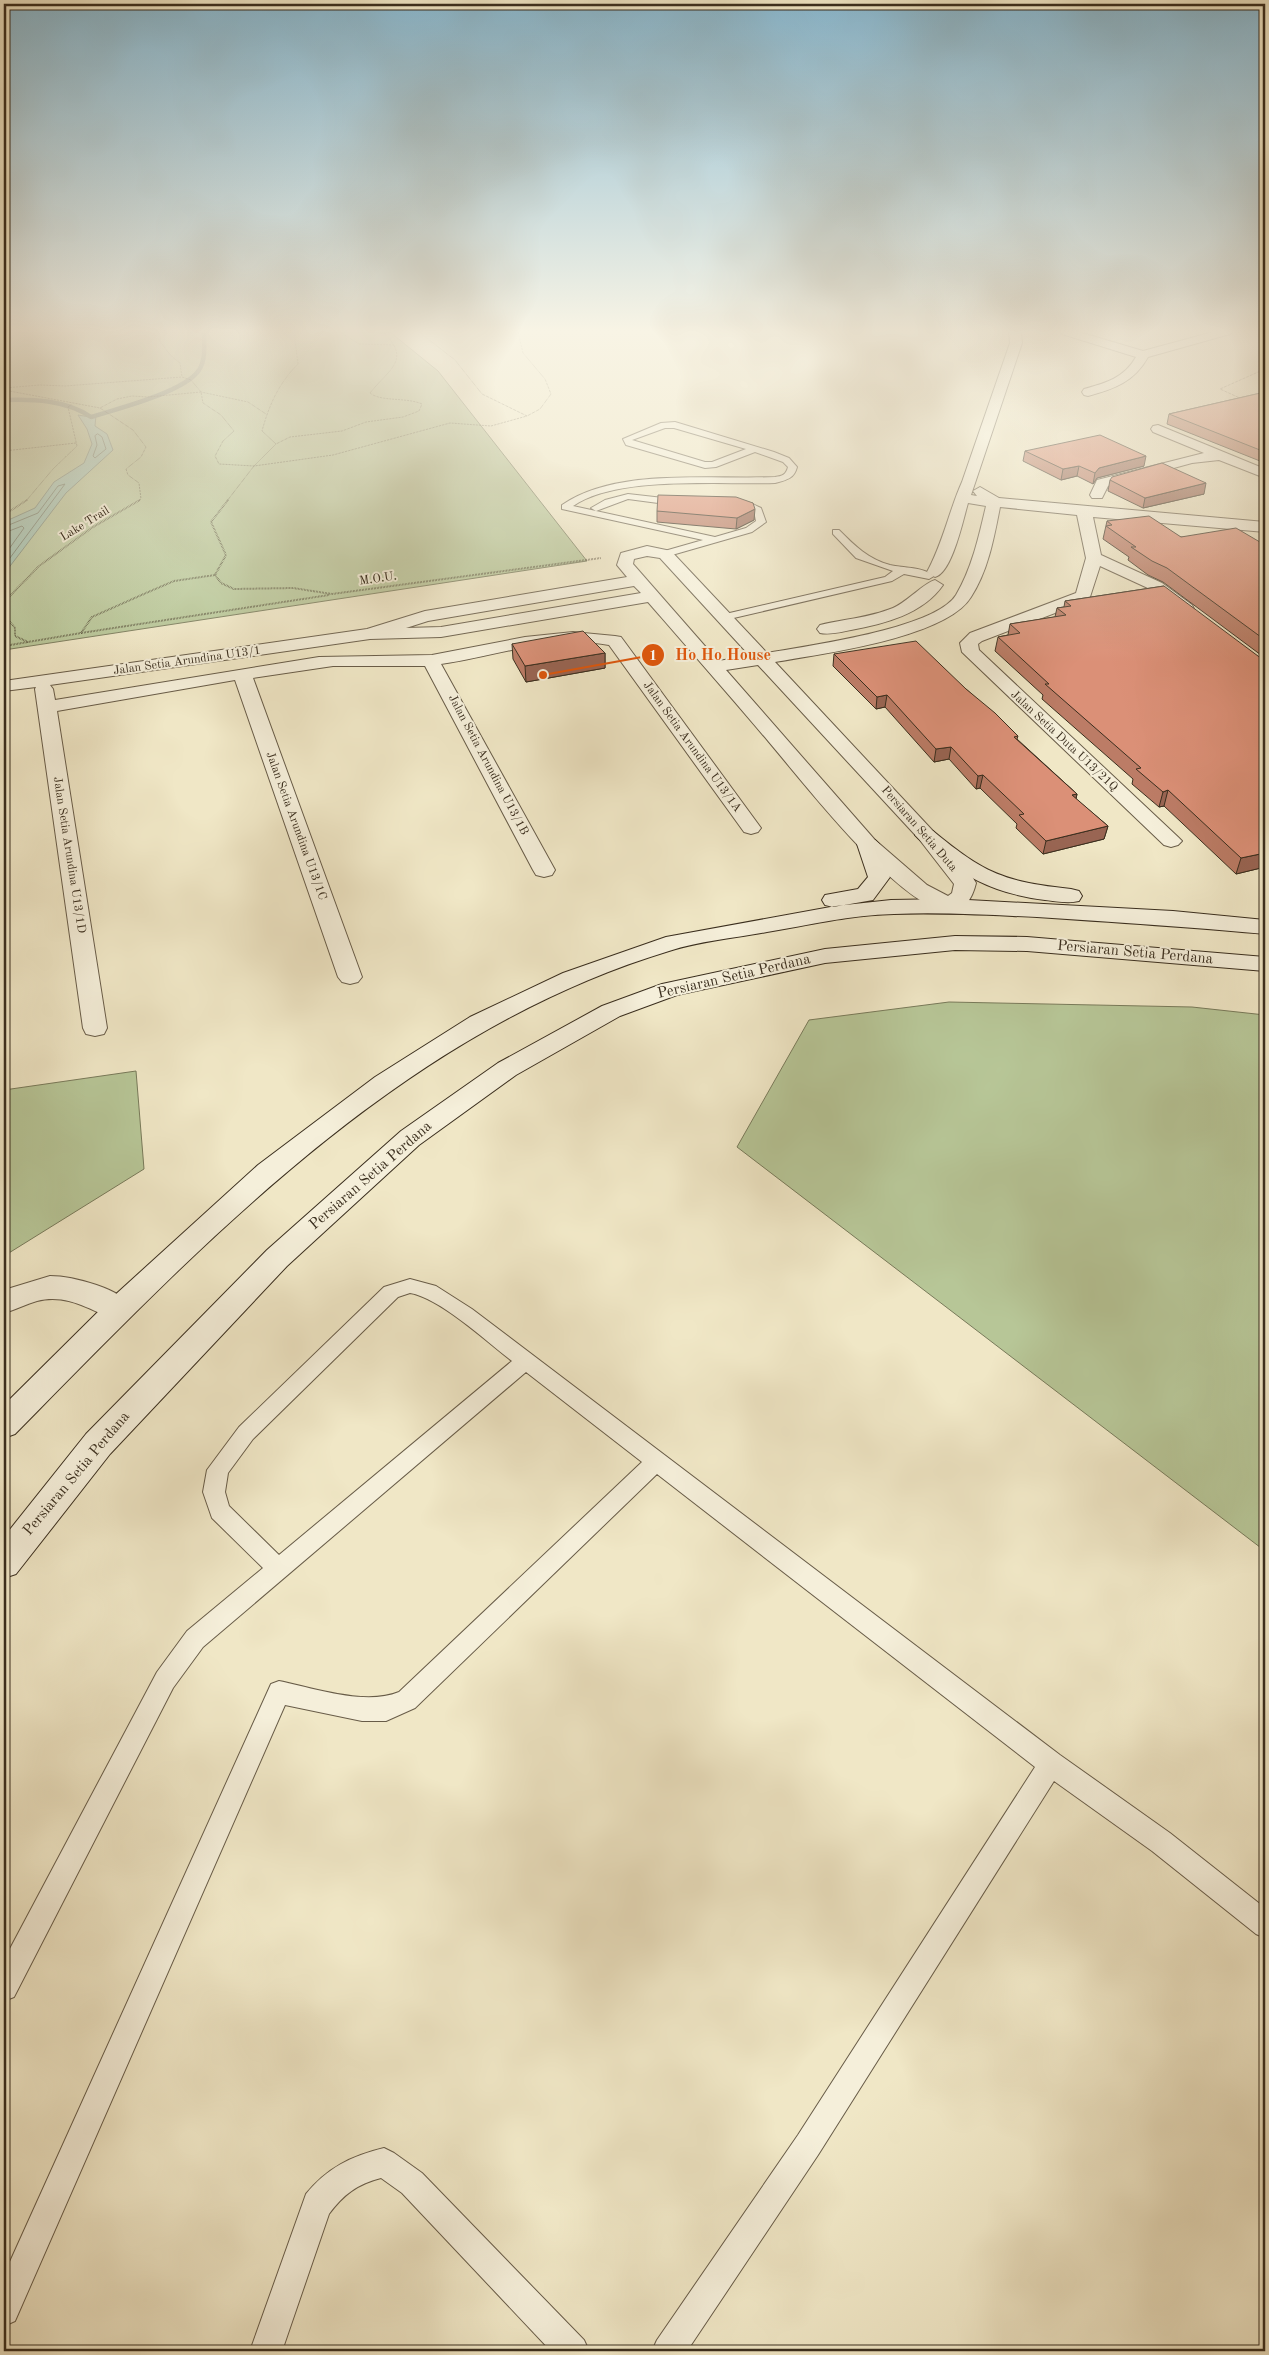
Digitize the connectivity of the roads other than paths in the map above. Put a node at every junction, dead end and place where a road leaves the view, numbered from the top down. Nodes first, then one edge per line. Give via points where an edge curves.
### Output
1 (629, 442) edge
2 (731, 442) edge
3 (983, 442) edge
4 (1191, 442) edge
5 (754, 449) junction
6 (1222, 455) junction
7 (1265, 474) edge
8 (969, 482) junction
9 (1097, 495) dead end
10 (961, 498) junction
11 (725, 502) edge
12 (994, 502) junction
13 (596, 508) dead end
14 (1084, 512) junction
15 (657, 527) junction
16 (1265, 527) edge
17 (836, 532) dead end
18 (716, 540) junction
19 (665, 554) junction
20 (1094, 558) junction
21 (904, 569) junction
22 (962, 577) junction
23 (933, 578) junction
24 (639, 580) junction
25 (1156, 586) junction
26 (1086, 590) junction
27 (652, 596) junction
28 (725, 617) junction
29 (1203, 621) edge
30 (805, 632) dead end
31 (370, 634) junction
32 (767, 638) dead end
33 (748, 642) junction
34 (698, 649) junction
35 (763, 658) junction
36 (431, 661) junction
37 (714, 667) junction
38 (242, 676) junction
39 (42, 682) junction
40 (4, 686) edge
41 (47, 707) junction
42 (751, 828) dead end
43 (926, 836) junction
44 (1171, 841) dead end
45 (868, 844) junction
46 (544, 870) dead end
47 (950, 906) junction
48 (1173, 918) junction
49 (1265, 927) edge
50 (736, 929) junction
51 (1265, 963) edge
52 (350, 977) dead end
53 (670, 989) junction
54 (95, 1028) dead end
55 (4, 1302) edge
56 (119, 1309) junction
57 (524, 1362) junction
58 (4, 1425) edge
59 (655, 1462) junction
60 (4, 1563) edge
61 (279, 1570) junction
62 (1051, 1764) junction
63 (1265, 1925) edge
64 (4, 1987) edge
65 (4, 2310) edge
66 (266, 2351) edge
67 (573, 2351) edge
68 (668, 2351) edge

1 - 5 lane via 705,465
2 - 5 lane
3 - 8 street
4 - 6 street
5 - 15 lane via 786,460 793,467 792,473 787,478 775,480 610,487 570,500 565,507
6 - 7 street
6 - 9 street via 1191,459 1113,479 1102,483
8 - 10 street
8 - 12 street
10 - 12 street
10 - 23 street via 944,557
11 - 18 lane via 746,504 758,510 762,522 749,530
12 - 14 street
12 - 22 street via 982,556
13 - 15 lane via 612,499 627,496 691,504
14 - 16 street
14 - 20 street
15 - 18 lane
17 - 21 lane via 860,556 886,567
18 - 19 lane
19 - 24 street via 647,551 627,556 625,565
19 - 28 street, Persiaran Setia Duta
20 - 25 street
20 - 26 street
21 - 23 lane
21 - 28 lane via 888,579
22 - 23 street
22 - 35 street via 956,605 935,618 870,640
23 - 30 street via 925,597 897,613 853,625
24 - 27 street
24 - 31 street via 425,616
25 - 26 street via 1131,583
25 - 29 street
26 - 44 street, Jalan Setia Duta U13/21Q via 1083,596 976,637 970,643 971,652
27 - 31 street via 441,632
27 - 34 street
28 - 33 street, Persiaran Setia Duta
31 - 39 street, Jalan Setia Arundina U13/1
32 - 33 street
33 - 34 street
33 - 35 street, Persiaran Setia Duta
34 - 37 street
35 - 37 street
35 - 43 street, Persiaran Setia Duta
36 - 38 street via 320,662
36 - 42 street, Jalan Setia Arundina U13/1A via 582,635 615,641
36 - 46 street, Jalan Setia Arundina U13/1B
37 - 45 street
38 - 41 street
38 - 52 street, Jalan Setia Arundina U13/1C
39 - 40 street, Jalan Setia Arundina U13/1
39 - 41 street, Jalan Setia Arundina U13/1D
41 - 54 street, Jalan Setia Arundina U13/1D
43 - 47 street, Persiaran Setia Duta via 964,883 962,896
43 - 48 street via 957,861 991,880
45 - 47 street via 919,890
45 - 50 street via 879,877 865,895 798,908
47 - 48 street
47 - 50 street via 836,913
47 - 51 street via 983,920 1018,928 1168,941
47 - 53 street, Persiaran Setia Duta via 931,921 909,929 816,939 740,954
48 - 49 street
50 - 56 street via 666,944 571,978 478,1022 384,1083 268,1172
51 - 53 street, Persiaran Setia Perdana via 1027,944 955,943 826,956
53 - 60 street, Persiaran Setia Perdana via 611,1010 507,1069 410,1138 277,1258 98,1444
55 - 56 street via 30,1290 62,1286 81,1290
56 - 58 street
57 - 59 lane
57 - 61 lane
57 - 61 lane via 465,1314 418,1285 398,1287 391,1292 246,1433 218,1470 214,1492 220,1511
59 - 62 lane
59 - 65 lane via 407,1700 386,1710 362,1709 279,1692
61 - 64 lane via 195,1639 165,1680
62 - 63 lane via 1161,1842
62 - 68 lane via 808,2144
66 - 67 lane via 317,2205 345,2175 362,2167 384,2163 412,2183

